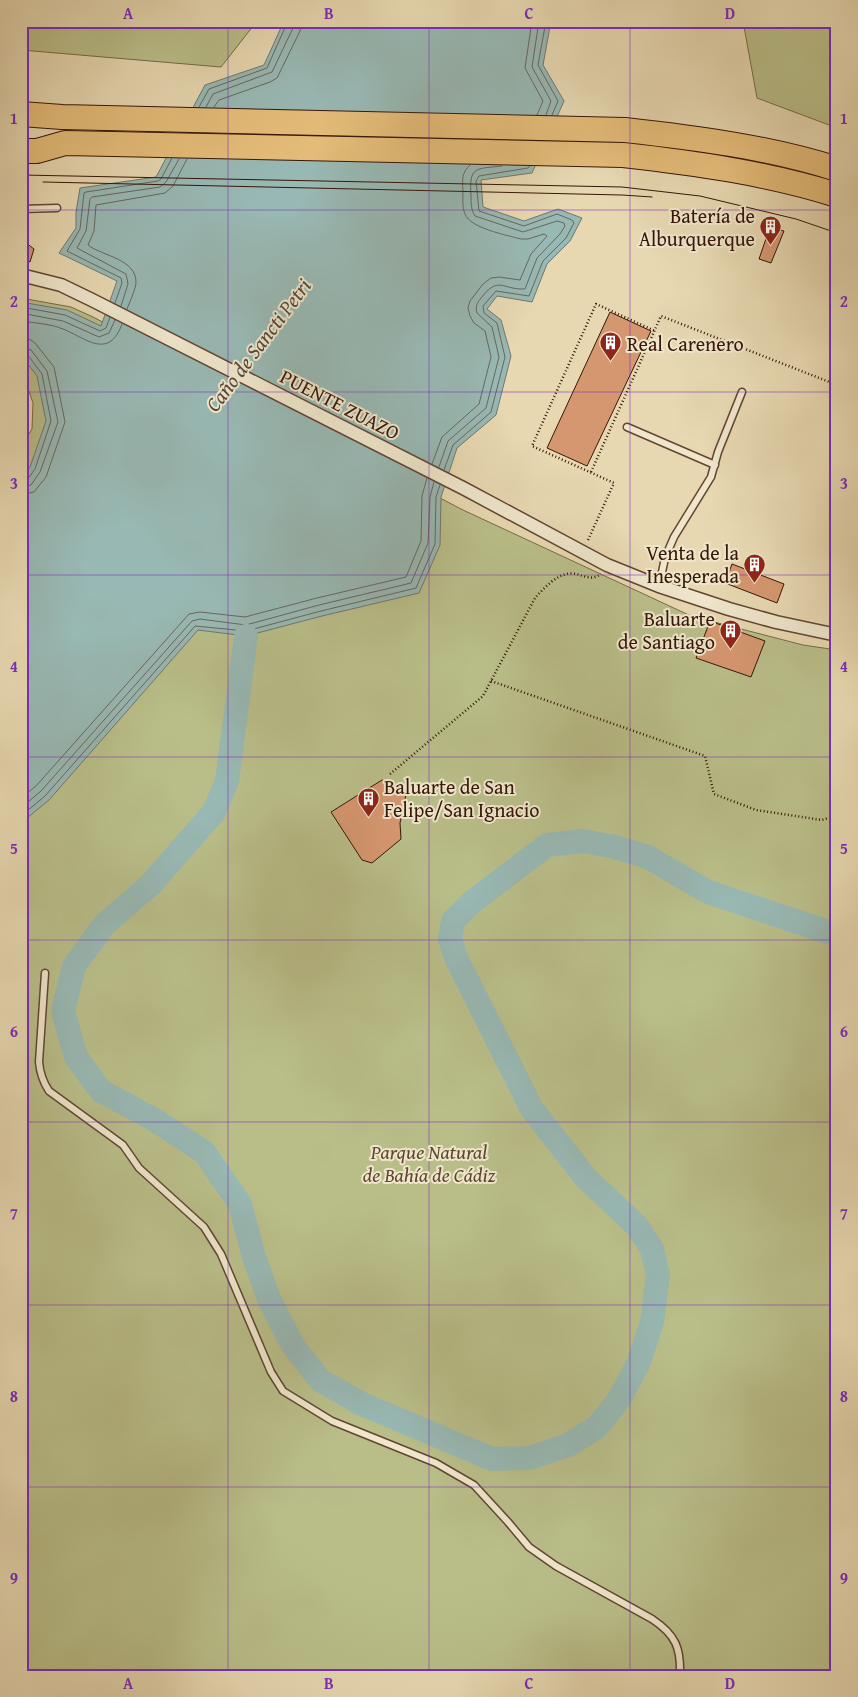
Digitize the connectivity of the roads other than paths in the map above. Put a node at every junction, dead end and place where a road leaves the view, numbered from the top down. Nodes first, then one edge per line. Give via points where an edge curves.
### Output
1 (21, 114) edge
2 (21, 138) edge
3 (65, 143) junction
4 (21, 151) edge
5 (837, 169) edge
6 (837, 195) edge
7 (57, 208) dead end
8 (21, 209) edge
9 (21, 275) edge
10 (742, 392) dead end
11 (627, 426) dead end
12 (714, 465) junction
13 (659, 586) junction
14 (837, 635) edge
15 (45, 973) dead end
16 (680, 1676) edge

1 - 5 highway via 625,130 702,138 805,159
2 - 3 highway
3 - 4 highway via 37,151
3 - 6 highway via 623,154 699,163 797,182
7 - 8 lane
9 - 13 street, PUENTE ZUAZO via 61,286 92,300 463,488 607,565
10 - 12 lane
11 - 12 lane
12 - 13 lane via 711,477 674,537
13 - 14 street, PUENTE ZUAZO via 776,622
15 - 16 lane via 39,1062 43,1082 49,1091 123,1145 139,1168 204,1227 221,1254 271,1372 283,1391 332,1421 436,1463 474,1485 529,1548 666,1628 681,1657

